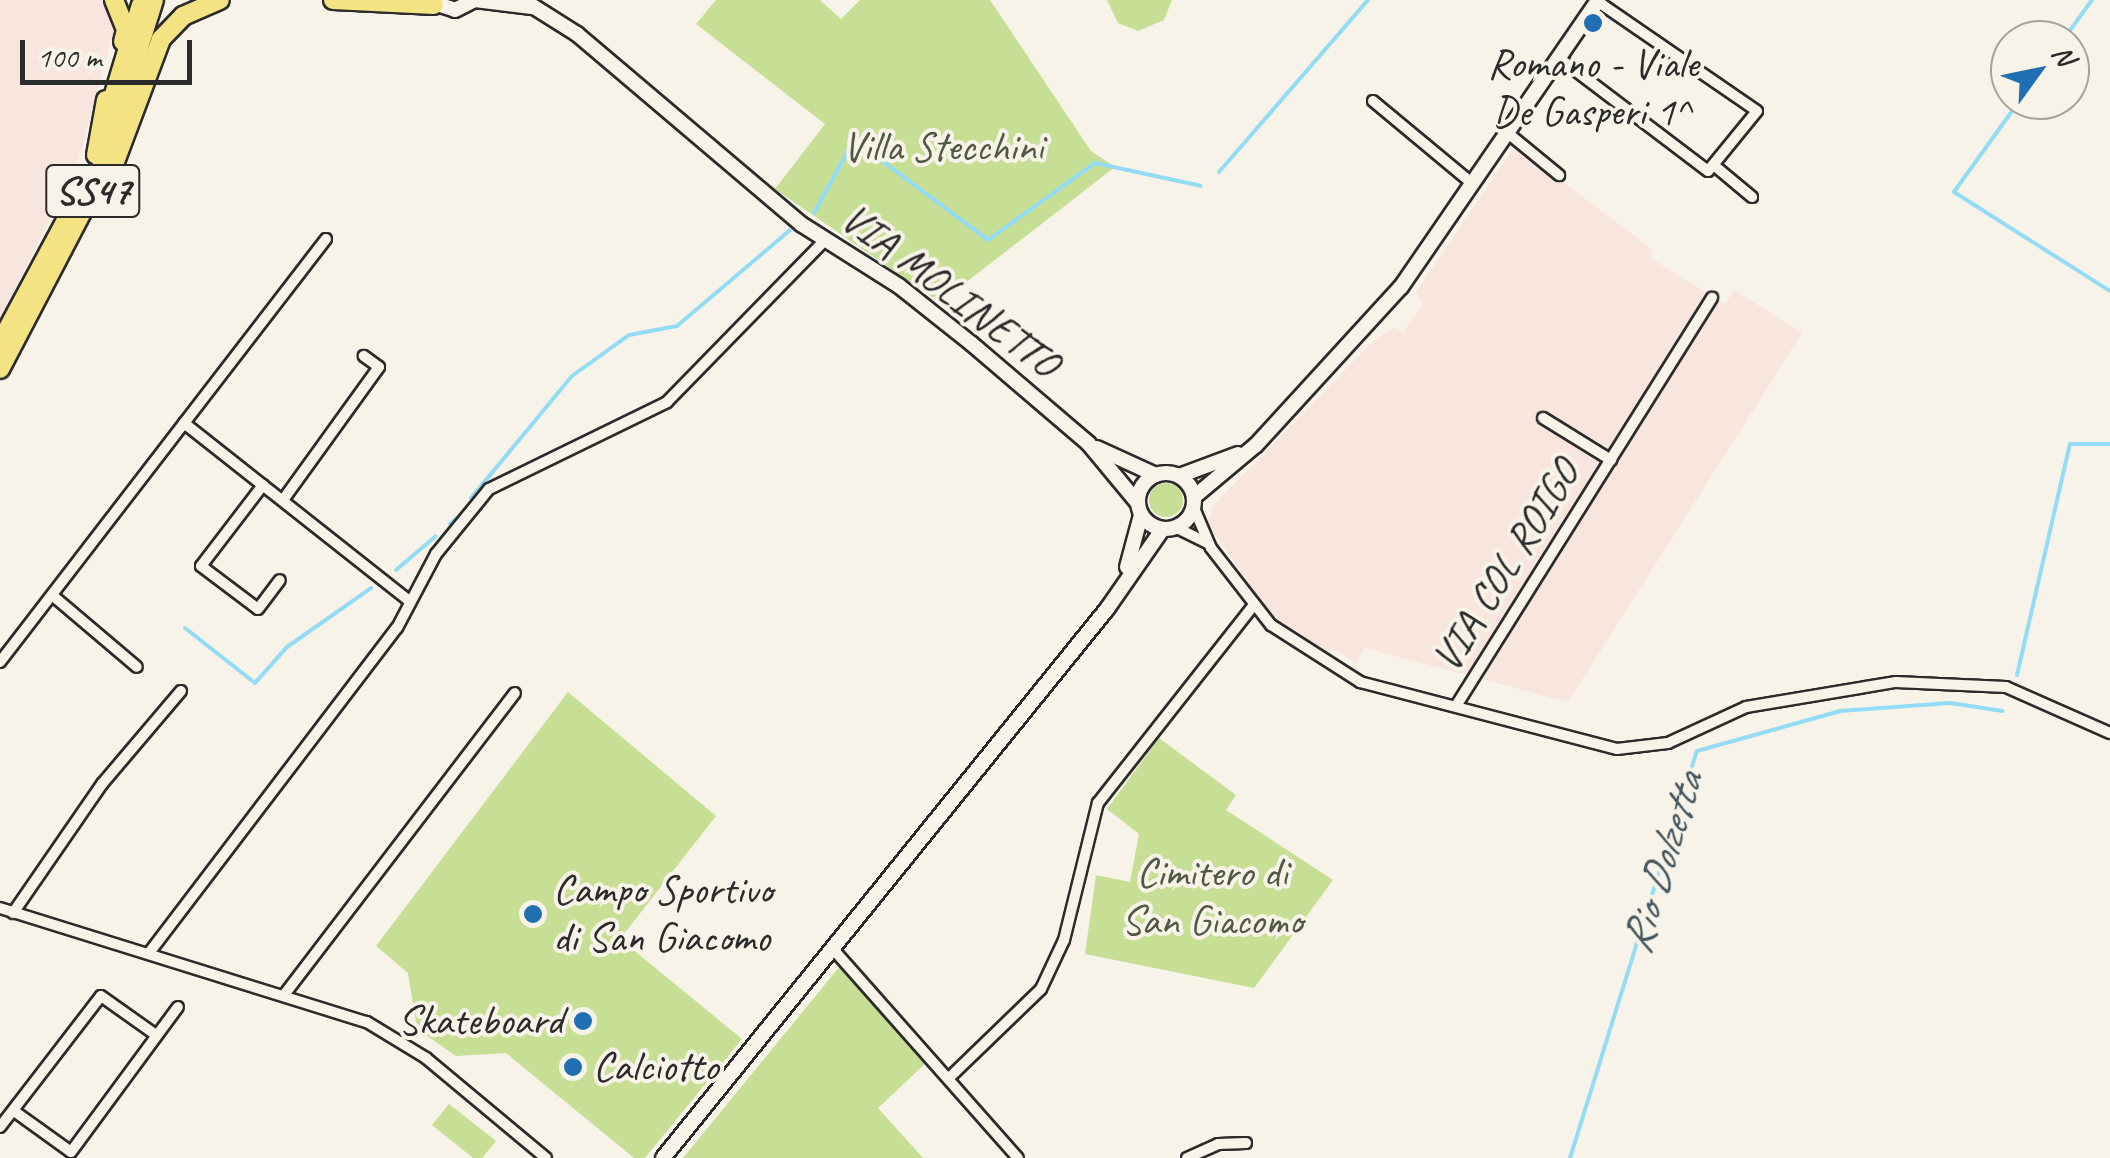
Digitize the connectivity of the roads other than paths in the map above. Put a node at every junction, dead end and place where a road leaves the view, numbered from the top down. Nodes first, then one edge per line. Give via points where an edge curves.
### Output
1 (114, 0) edge
2 (142, 0) edge
3 (154, 0) edge
4 (220, 0) edge
5 (333, 0) edge
6 (475, 0) edge
7 (1598, 0) edge
8 (431, 2) edge
9 (530, 4) edge
10 (1559, 58) junction
11 (1374, 101) dead end
12 (1509, 134) junction
13 (96, 155) junction
14 (1716, 168) junction
15 (1560, 175) dead end
16 (1474, 184) junction
17 (1752, 196) dead end
18 (74, 235) junction
19 (326, 240) dead end
20 (826, 240) junction
21 (1712, 298) dead end
22 (0, 343) edge
23 (364, 356) dead end
24 (0, 369) edge
25 (1543, 418) dead end
26 (184, 424) junction
27 (1088, 443) junction
28 (1256, 444) junction
29 (1610, 460) junction
30 (1156, 475) junction
31 (1179, 476) junction
32 (263, 485) junction
33 (283, 500) junction
34 (1194, 502) junction
35 (1139, 508) junction
36 (1170, 529) junction
37 (1209, 544) junction
38 (280, 580) dead end
39 (52, 596) junction
40 (408, 600) junction
41 (1113, 600) junction
42 (1252, 606) junction
43 (0, 662) edge
44 (137, 667) dead end
45 (182, 691) dead end
46 (515, 693) dead end
47 (1456, 706) junction
48 (2110, 734) edge
49 (0, 908) edge
50 (13, 912) junction
51 (832, 949) junction
52 (149, 953) junction
53 (284, 995) junction
54 (178, 1006) dead end
55 (156, 1036) junction
56 (951, 1076) junction
57 (14, 1111) junction
58 (0, 1127) edge
59 (1246, 1144) dead end
60 (546, 1158) edge
61 (663, 1158) edge
62 (1018, 1158) edge
63 (1187, 1158) edge

1 - 13 highway via 126,30
2 - 13 highway, SS47
3 - 18 highway, SS47 via 118,125
4 - 18 highway via 184,16 160,39 126,142
5 - 8 highway
6 - 8 main road, VIA MOLINETTO via 455,10
6 - 9 main road, VIA MOLINETTO
7 - 10 main road
7 - 14 street via 1757,112
9 - 20 main road, VIA MOLINETTO
10 - 12 main road
10 - 14 street via 1703,169
11 - 16 street
12 - 15 street
12 - 16 main road
13 - 22 highway, SS47
14 - 17 street
16 - 28 main road via 1376,318
18 - 24 highway, SS47
19 - 26 street
20 - 27 main road, VIA MOLINETTO via 899,286
20 - 40 street via 667,402 489,489
21 - 29 street, VIA COL ROIGO
23 - 33 street via 378,367
25 - 29 street, VIA COL ROIGO
26 - 32 street
26 - 39 street
27 - 30 main road, VIA MOLINETTO
27 - 35 main road, VIA MOLINETTO
28 - 31 main road
28 - 34 main road
29 - 47 street, VIA COL ROIGO
30 - 31 main road
30 - 35 main road via 1142,486
31 - 34 main road
32 - 33 street
32 - 38 street via 201,566 258,609
33 - 40 street
34 - 36 main road
34 - 37 street, VIA COL ROIGO
35 - 36 main road
35 - 41 main road
36 - 37 street, VIA COL ROIGO
36 - 41 main road
37 - 42 street, VIA COL ROIGO
39 - 43 street
39 - 44 street
40 - 52 street via 398,628
41 - 51 main road
42 - 47 street, VIA COL ROIGO via 1271,626 1360,682
42 - 56 street via 1098,803 1064,940 1041,989
45 - 50 street via 102,784
46 - 53 street
47 - 48 street, VIA COL ROIGO via 1616,749 1668,743 1760,704 1896,682 1983,682
49 - 50 street
50 - 52 street
51 - 56 street
51 - 61 main road
52 - 53 street
53 - 60 street via 396,1037
54 - 55 street
55 - 57 street via 101,996
55 - 57 street via 70,1152
56 - 62 street
57 - 58 street
59 - 63 street via 1218,1144

